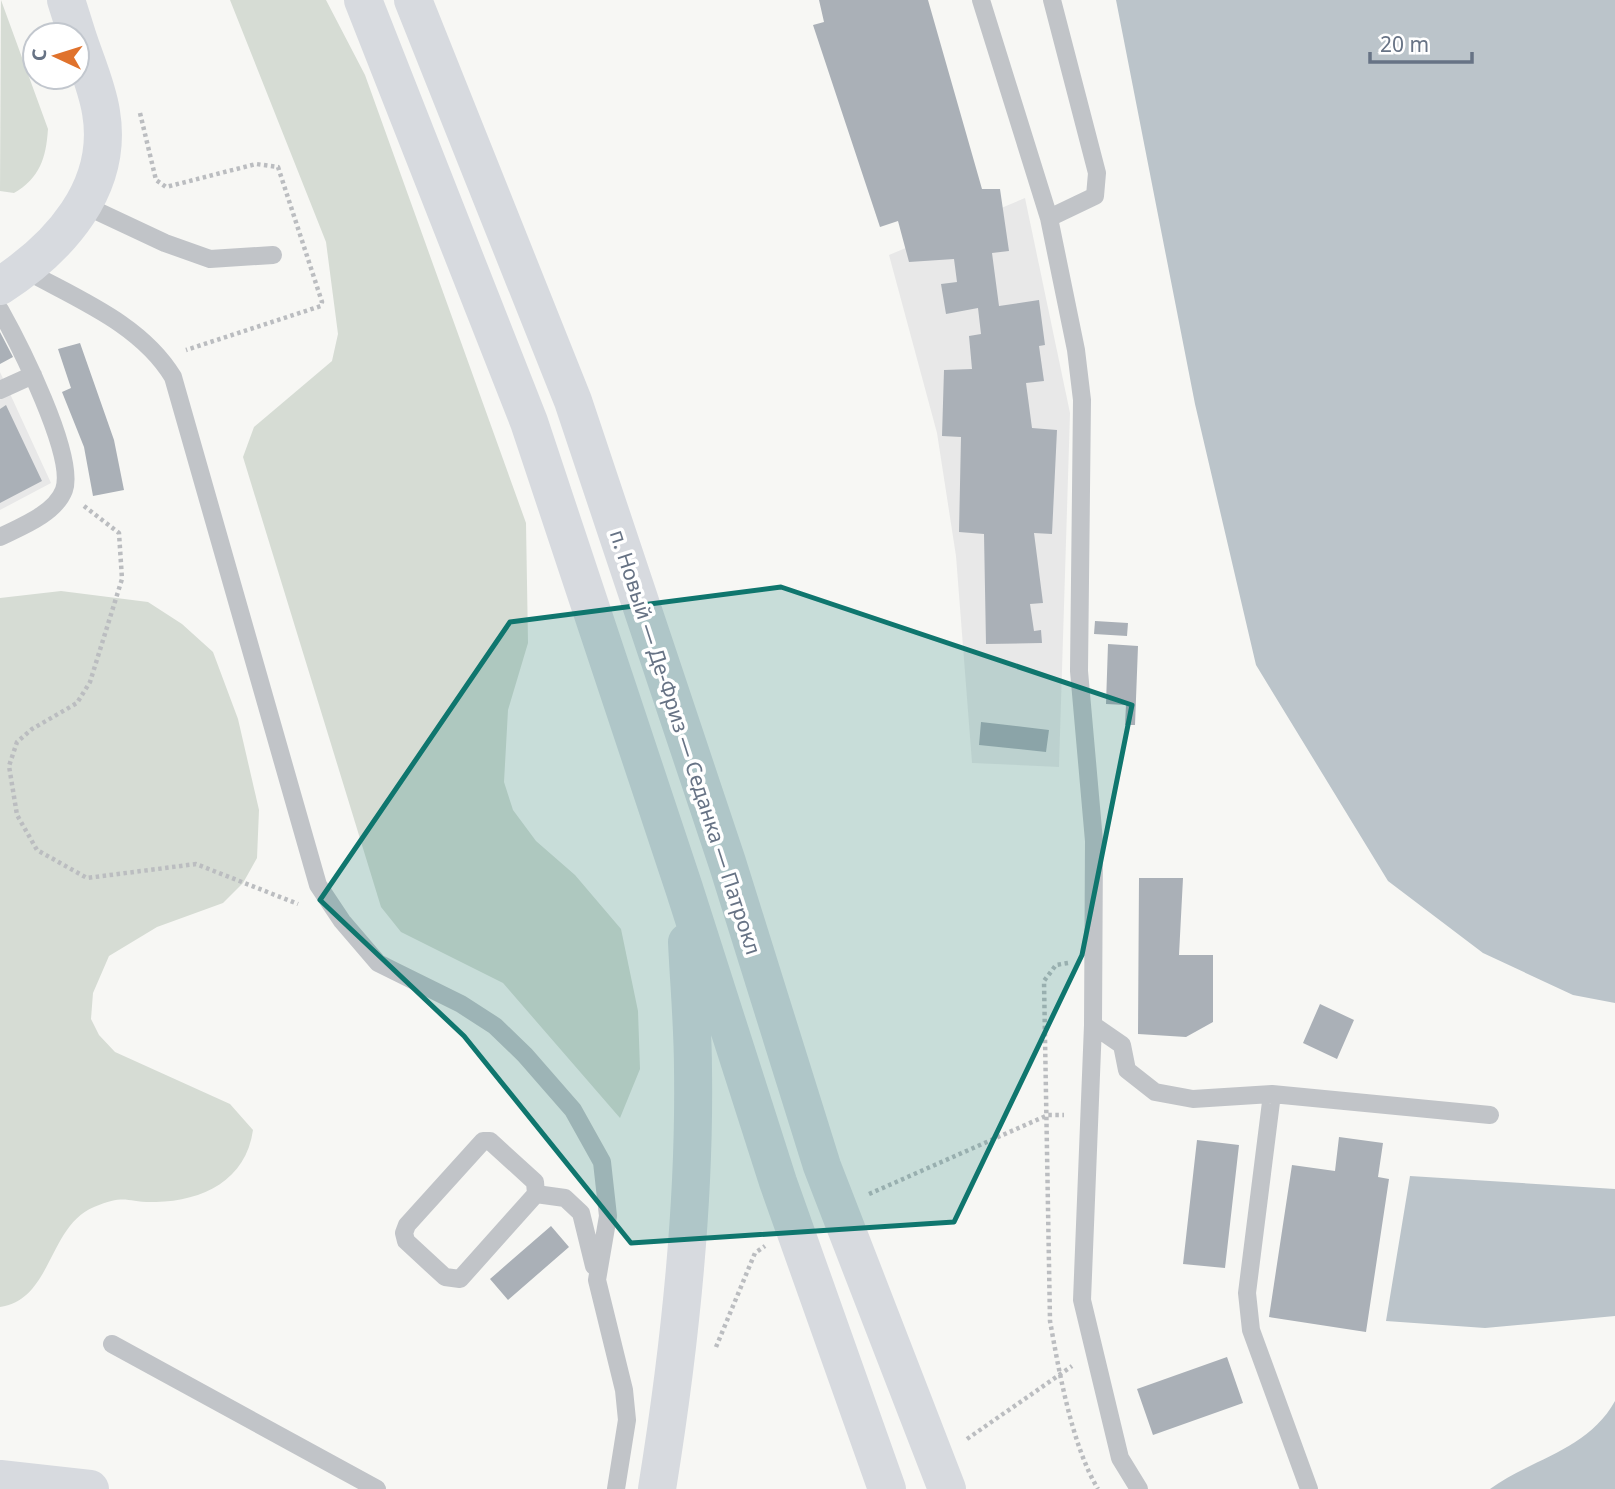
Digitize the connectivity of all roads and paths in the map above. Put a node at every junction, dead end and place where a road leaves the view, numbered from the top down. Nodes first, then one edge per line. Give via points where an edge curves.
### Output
1 (66, 0) edge
2 (363, 0) edge
3 (413, 0) edge
4 (981, 0) edge
5 (1052, 0) edge
6 (73, 21) edge
7 (91, 79) edge
8 (137, 100) dead end
9 (84, 205) junction
10 (1049, 218) junction
11 (273, 255) dead end
12 (12, 278) edge
13 (0, 310) edge
14 (162, 358) junction
15 (33, 375) junction
16 (0, 390) edge
17 (64, 490) junction
18 (0, 537) edge
19 (684, 888) junction
20 (342, 922) junction
21 (1093, 1025) junction
22 (1272, 1094) junction
23 (1490, 1115) dead end
24 (536, 1195) junction
25 (597, 1280) junction
26 (112, 1343) dead end
27 (1092, 1351) junction
28 (961, 1443) dead end
29 (0, 1479) edge
30 (42, 1487) edge
31 (657, 1488) edge
32 (90, 1489) edge
33 (377, 1489) edge
34 (616, 1489) edge
35 (887, 1489) edge
36 (947, 1489) edge
37 (1139, 1489) edge
38 (1309, 1489) edge

1 - 6 main road
2 - 19 main road via 529,422
3 - 36 main road, п. Новый — Де-Фриз — Седанка — Патрокл via 573,401 727,862 822,1166
4 - 10 lane
5 - 10 lane via 1097,173 1094,196
7 - 9 main road via 104,140
8 - 14 path via 154,175 166,187 256,164 278,167 322,304
9 - 11 lane via 165,243 210,258
9 - 12 main road via 59,240
10 - 21 lane via 1082,400 1079,671 1094,841
12 - 14 lane via 123,325
13 - 15 lane
14 - 20 lane via 173,377 318,885
15 - 16 lane
15 - 17 lane via 64,468
17 - 18 lane via 49,509
17 - 20 path via 119,533 122,579 84,692 77,703 17,743 9,766 17,815 37,850 87,878 196,864
19 - 31 main road via 694,1071 689,1188 671,1395
19 - 35 main road via 778,1182
20 - 25 lane via 378,963 495,1026 549,1079 573,1110 602,1162 608,1216
21 - 22 lane via 1122,1045 1127,1070 1155,1092 1193,1100
21 - 27 lane via 1082,1300
22 - 23 lane
22 - 38 lane via 1247,1293 1251,1330
24 - 24 lane via 460,1279 445,1277 406,1241 407,1225 483,1141 490,1141 535,1182
24 - 25 lane via 565,1198 580,1213
25 - 34 lane via 627,1420
26 - 33 lane
27 - 28 path
27 - 37 lane via 1120,1458
29 - 30 main road
30 - 32 main road

